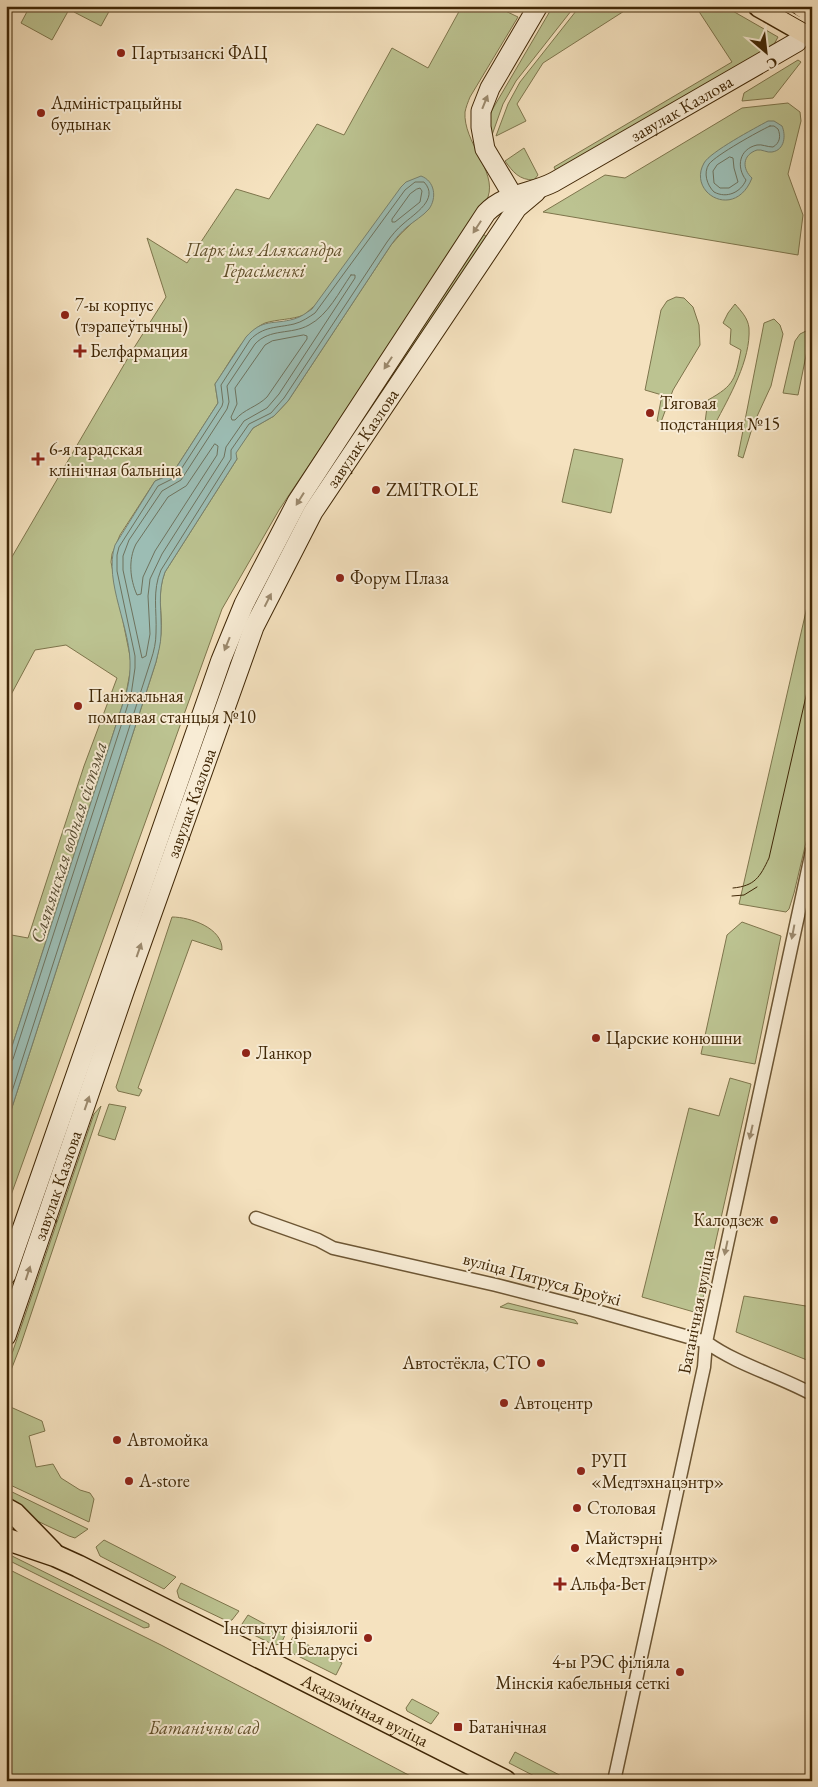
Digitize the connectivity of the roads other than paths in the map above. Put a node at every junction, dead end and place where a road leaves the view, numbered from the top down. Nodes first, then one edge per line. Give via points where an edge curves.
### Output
1 (538, 6) edge
2 (759, 6) edge
3 (802, 6) edge
4 (810, 23) edge
5 (515, 202) junction
6 (196, 761) junction
7 (812, 851) edge
8 (256, 1218) dead end
9 (6, 1276) edge
10 (6, 1336) edge
11 (706, 1342) junction
12 (812, 1394) edge
13 (6, 1509) edge
14 (6, 1539) edge
15 (56, 1556) junction
16 (505, 1781) edge
17 (614, 1781) edge

5 -> 1 main road via 486,149 481,127 482,111 490,88
2 - 4 main road
3 - 4 main road
4 - 5 main road, завулак Казлова via 797,42
5 - 6 main road, завулак Казлова via 313,512 254,627
6 - 9 main road, завулак Казлова
10 -> 6 main road, завулак Казлова via 117,1013
7 -> 11 street, Батанічная вуліца
8 - 11 street, вуліца Пятруся Броўкі via 332,1248 487,1283
11 - 12 street, вуліца Пятруся Броўкі via 722,1353
11 - 17 street, Батанічная вуліца via 704,1367
13 - 15 main road via 15,1514
14 - 15 main road, Акадэмічная вуліца
15 - 16 main road, Акадэмічная вуліца

